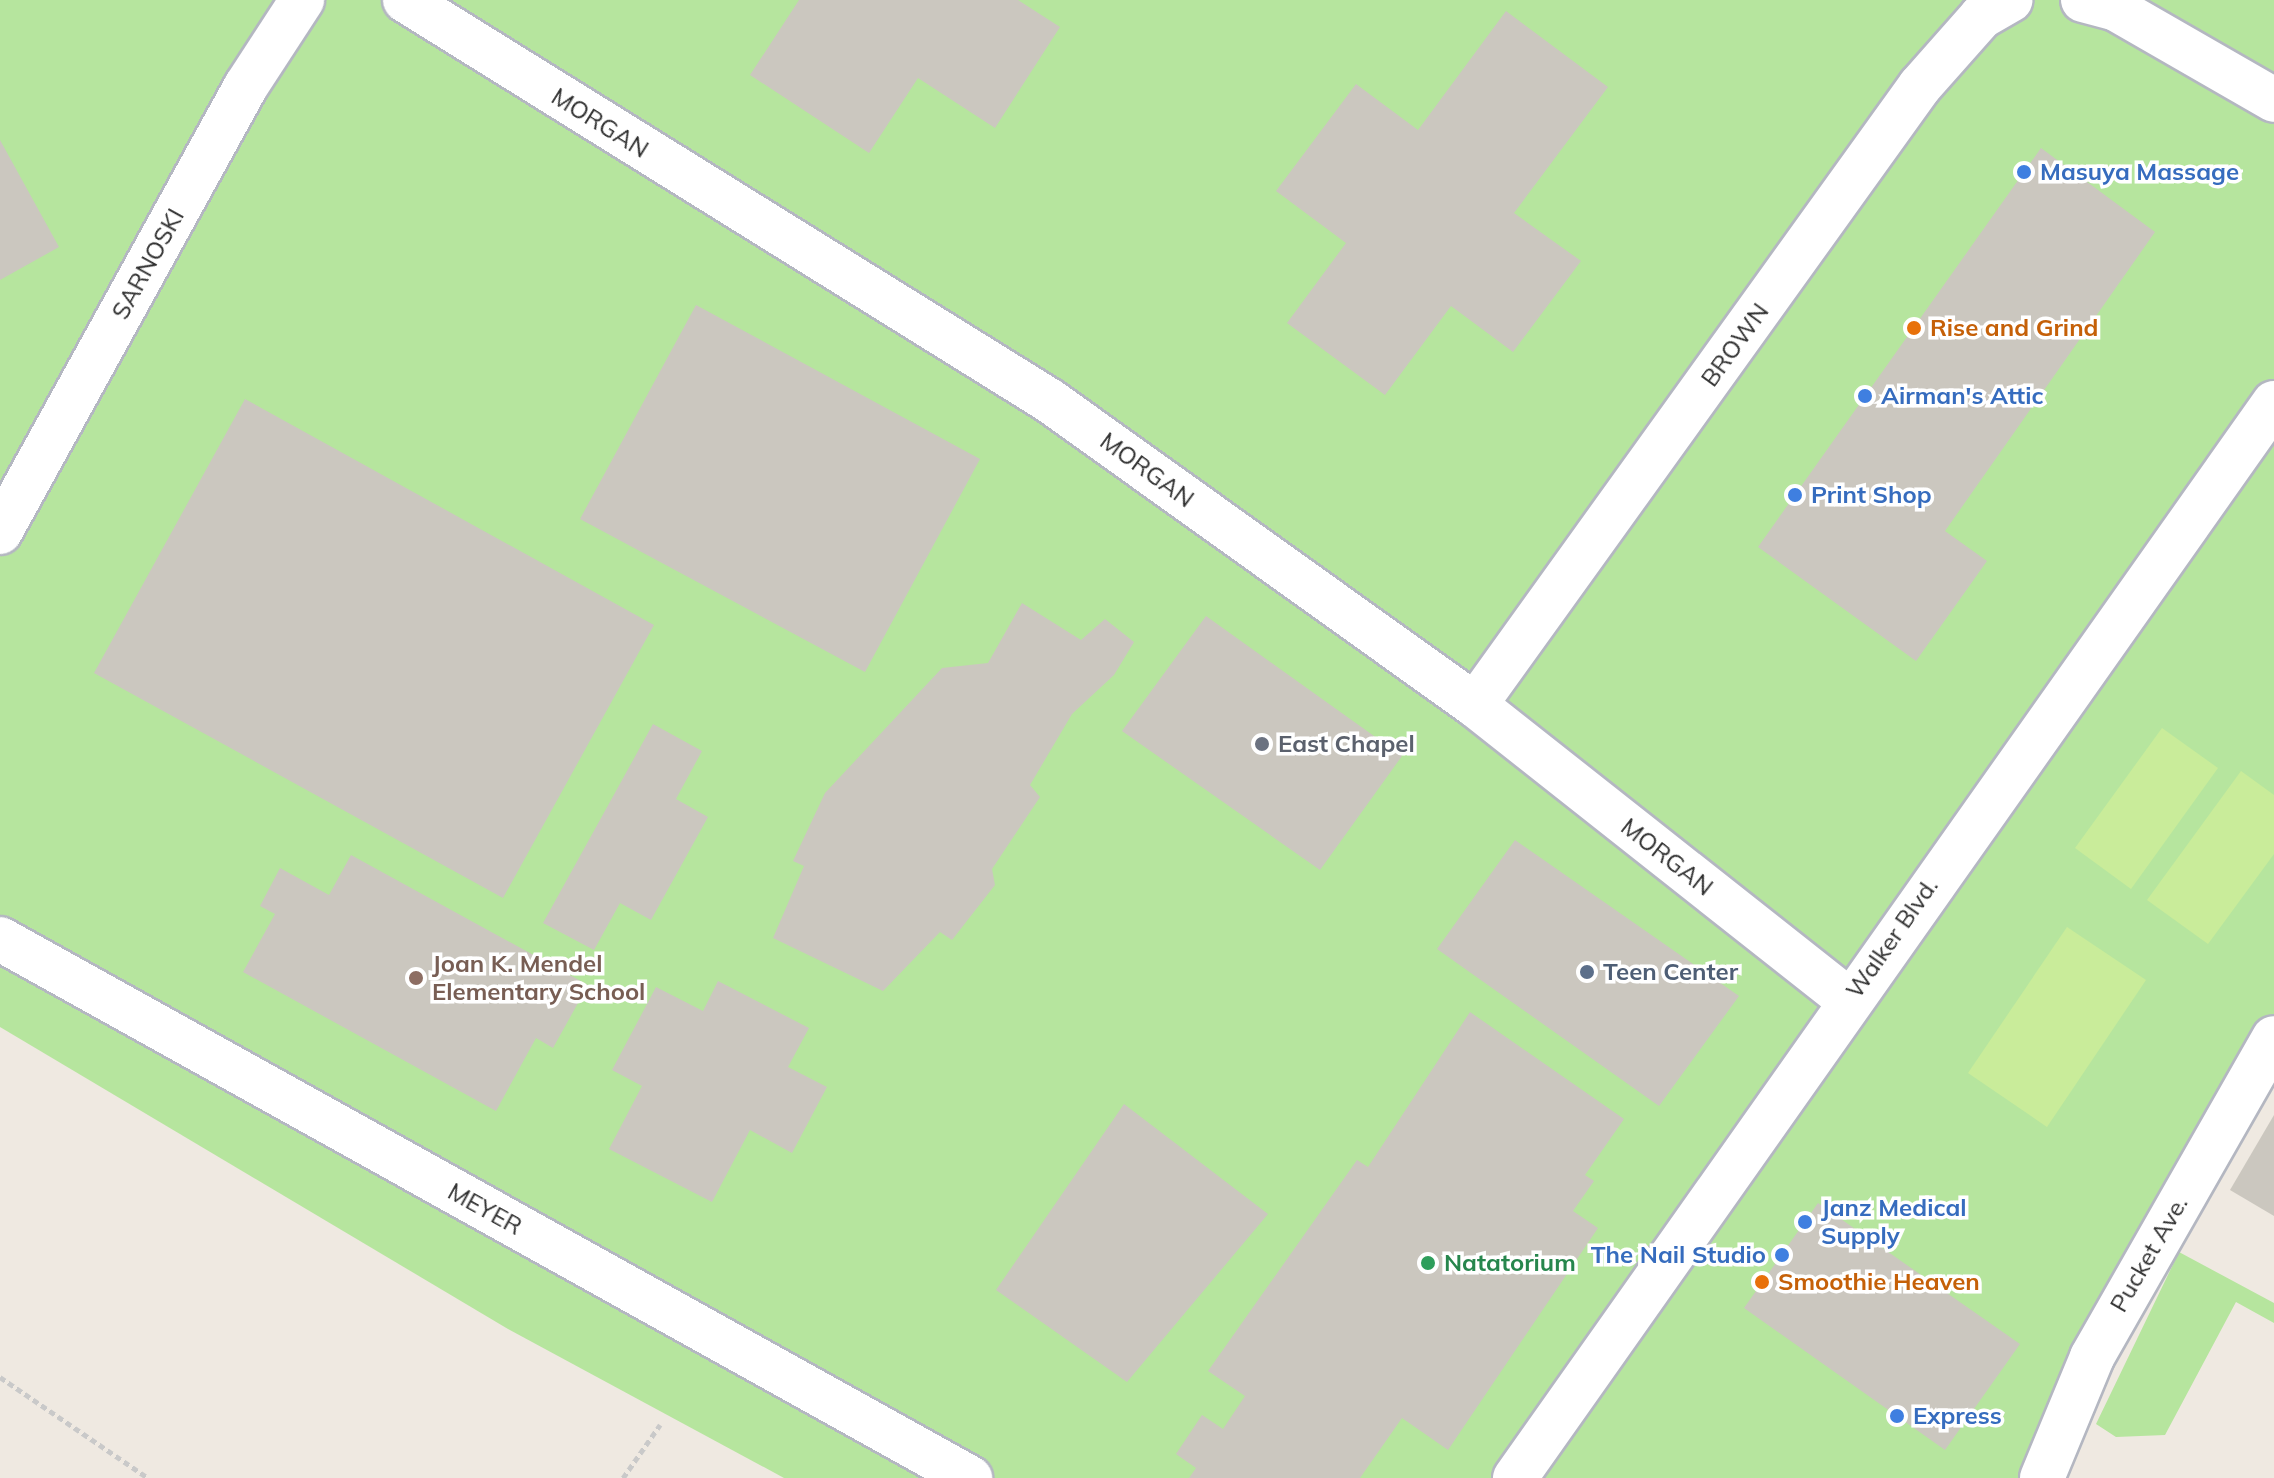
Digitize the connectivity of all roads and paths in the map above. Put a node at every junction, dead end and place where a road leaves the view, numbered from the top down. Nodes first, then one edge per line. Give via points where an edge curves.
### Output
1 (302, 0) edge
2 (405, 0) edge
3 (2010, 0) edge
4 (2083, 0) edge
5 (2274, 100) edge
6 (2274, 403) edge
7 (0, 532) edge
8 (1475, 705) junction
9 (0, 939) edge
10 (1848, 1000) junction
11 (2274, 1038) edge
12 (0, 1377) edge
13 (660, 1425) dead end
14 (148, 1478) edge
15 (623, 1478) edge
16 (970, 1478) edge
17 (1515, 1478) edge
18 (2042, 1478) edge

1 - 7 lane, SARNOSKI via 246,86
2 - 8 lane, MORGAN via 1050,401
3 - 8 lane, BROWN via 1981,17 1920,86
4 - 5 lane via 2116,9
6 - 10 lane, Walker Blvd.
8 - 10 lane, MORGAN
9 - 16 lane, MEYER
10 - 17 lane, Walker Blvd.
11 - 18 lane, Pucket Ave. via 2092,1357
12 - 14 path
13 - 15 path

